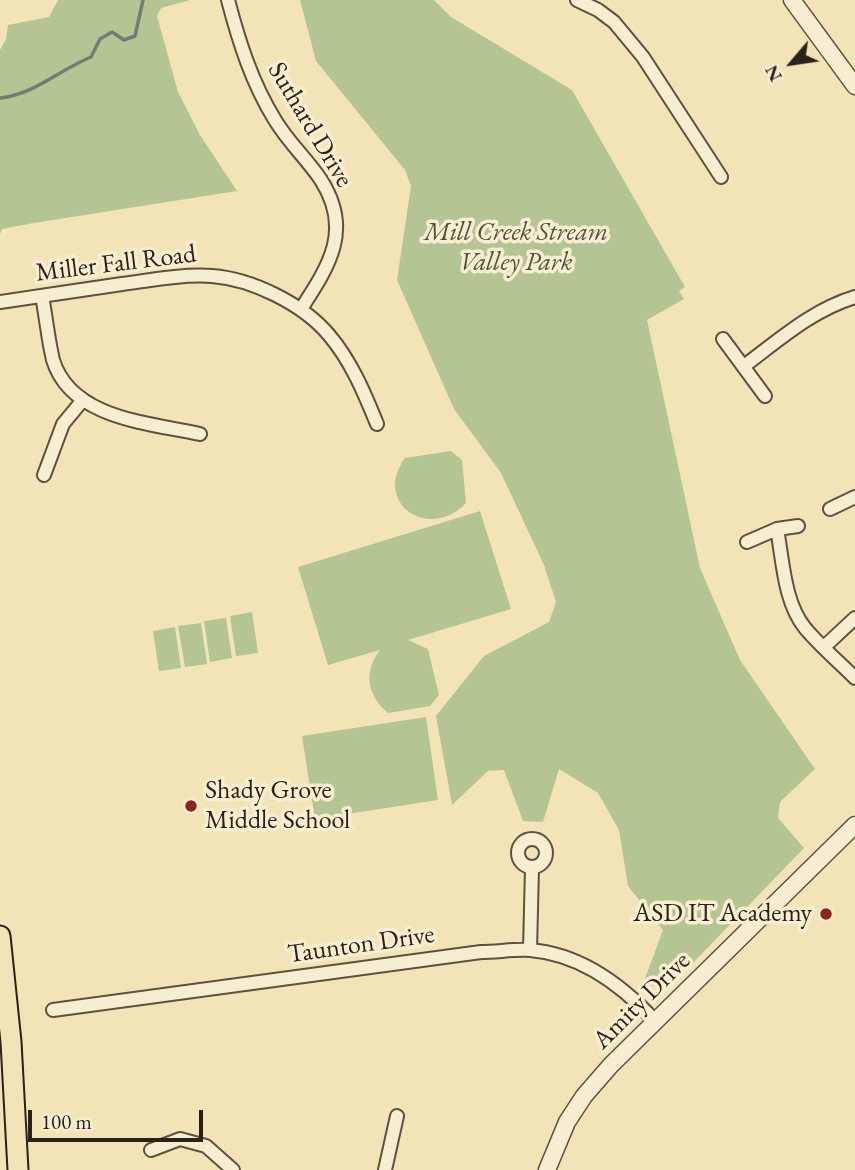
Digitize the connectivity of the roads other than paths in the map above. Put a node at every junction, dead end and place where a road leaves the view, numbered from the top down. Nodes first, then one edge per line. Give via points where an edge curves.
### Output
1 (228, 0) edge
2 (577, 0) edge
3 (792, 0) edge
4 (855, 86) edge
5 (721, 177) dead end
6 (42, 296) junction
7 (855, 296) edge
8 (0, 302) edge
9 (302, 309) junction
10 (723, 340) dead end
11 (744, 366) junction
12 (765, 396) dead end
13 (82, 401) junction
14 (377, 424) dead end
15 (200, 434) dead end
16 (44, 475) dead end
17 (855, 497) edge
18 (830, 509) dead end
19 (798, 526) dead end
20 (777, 529) junction
21 (747, 542) dead end
22 (855, 618) edge
23 (824, 648) junction
24 (855, 678) edge
25 (854, 829) edge
26 (532, 867) dead end
27 (0, 936) edge
28 (530, 950) junction
29 (2, 975) edge
30 (53, 1010) dead end
31 (655, 1021) junction
32 (397, 1116) dead end
33 (151, 1150) dead end
34 (18, 1170) edge
35 (233, 1170) edge
36 (385, 1170) edge
37 (547, 1170) edge

1 - 9 street, Suthard Drive via 250,75 276,122 320,180 335,216 329,266
2 - 5 street via 614,22 643,57
3 - 4 street
6 - 8 street, Miller Fall Road
6 - 9 street, Miller Fall Road via 155,279 211,276 246,282
6 - 13 street via 54,362
7 - 11 street via 814,314
9 - 14 street, Miller Fall Road via 341,350
10 - 11 street
11 - 12 street
13 - 15 street via 115,415
13 - 16 street via 63,424
17 - 18 street
19 - 20 street
20 - 21 street
20 - 23 street via 794,610
22 - 23 street
23 - 24 street
25 - 31 street, Amity Drive
26 - 28 street
27 - 29 main road
28 - 30 street, Taunton Drive via 481,952
28 - 31 street, Taunton Drive via 564,957 601,974
29 - 34 main road
31 - 37 street, Amity Drive via 584,1096 567,1122
32 - 36 street
33 - 35 street via 180,1139 193,1142 206,1146

